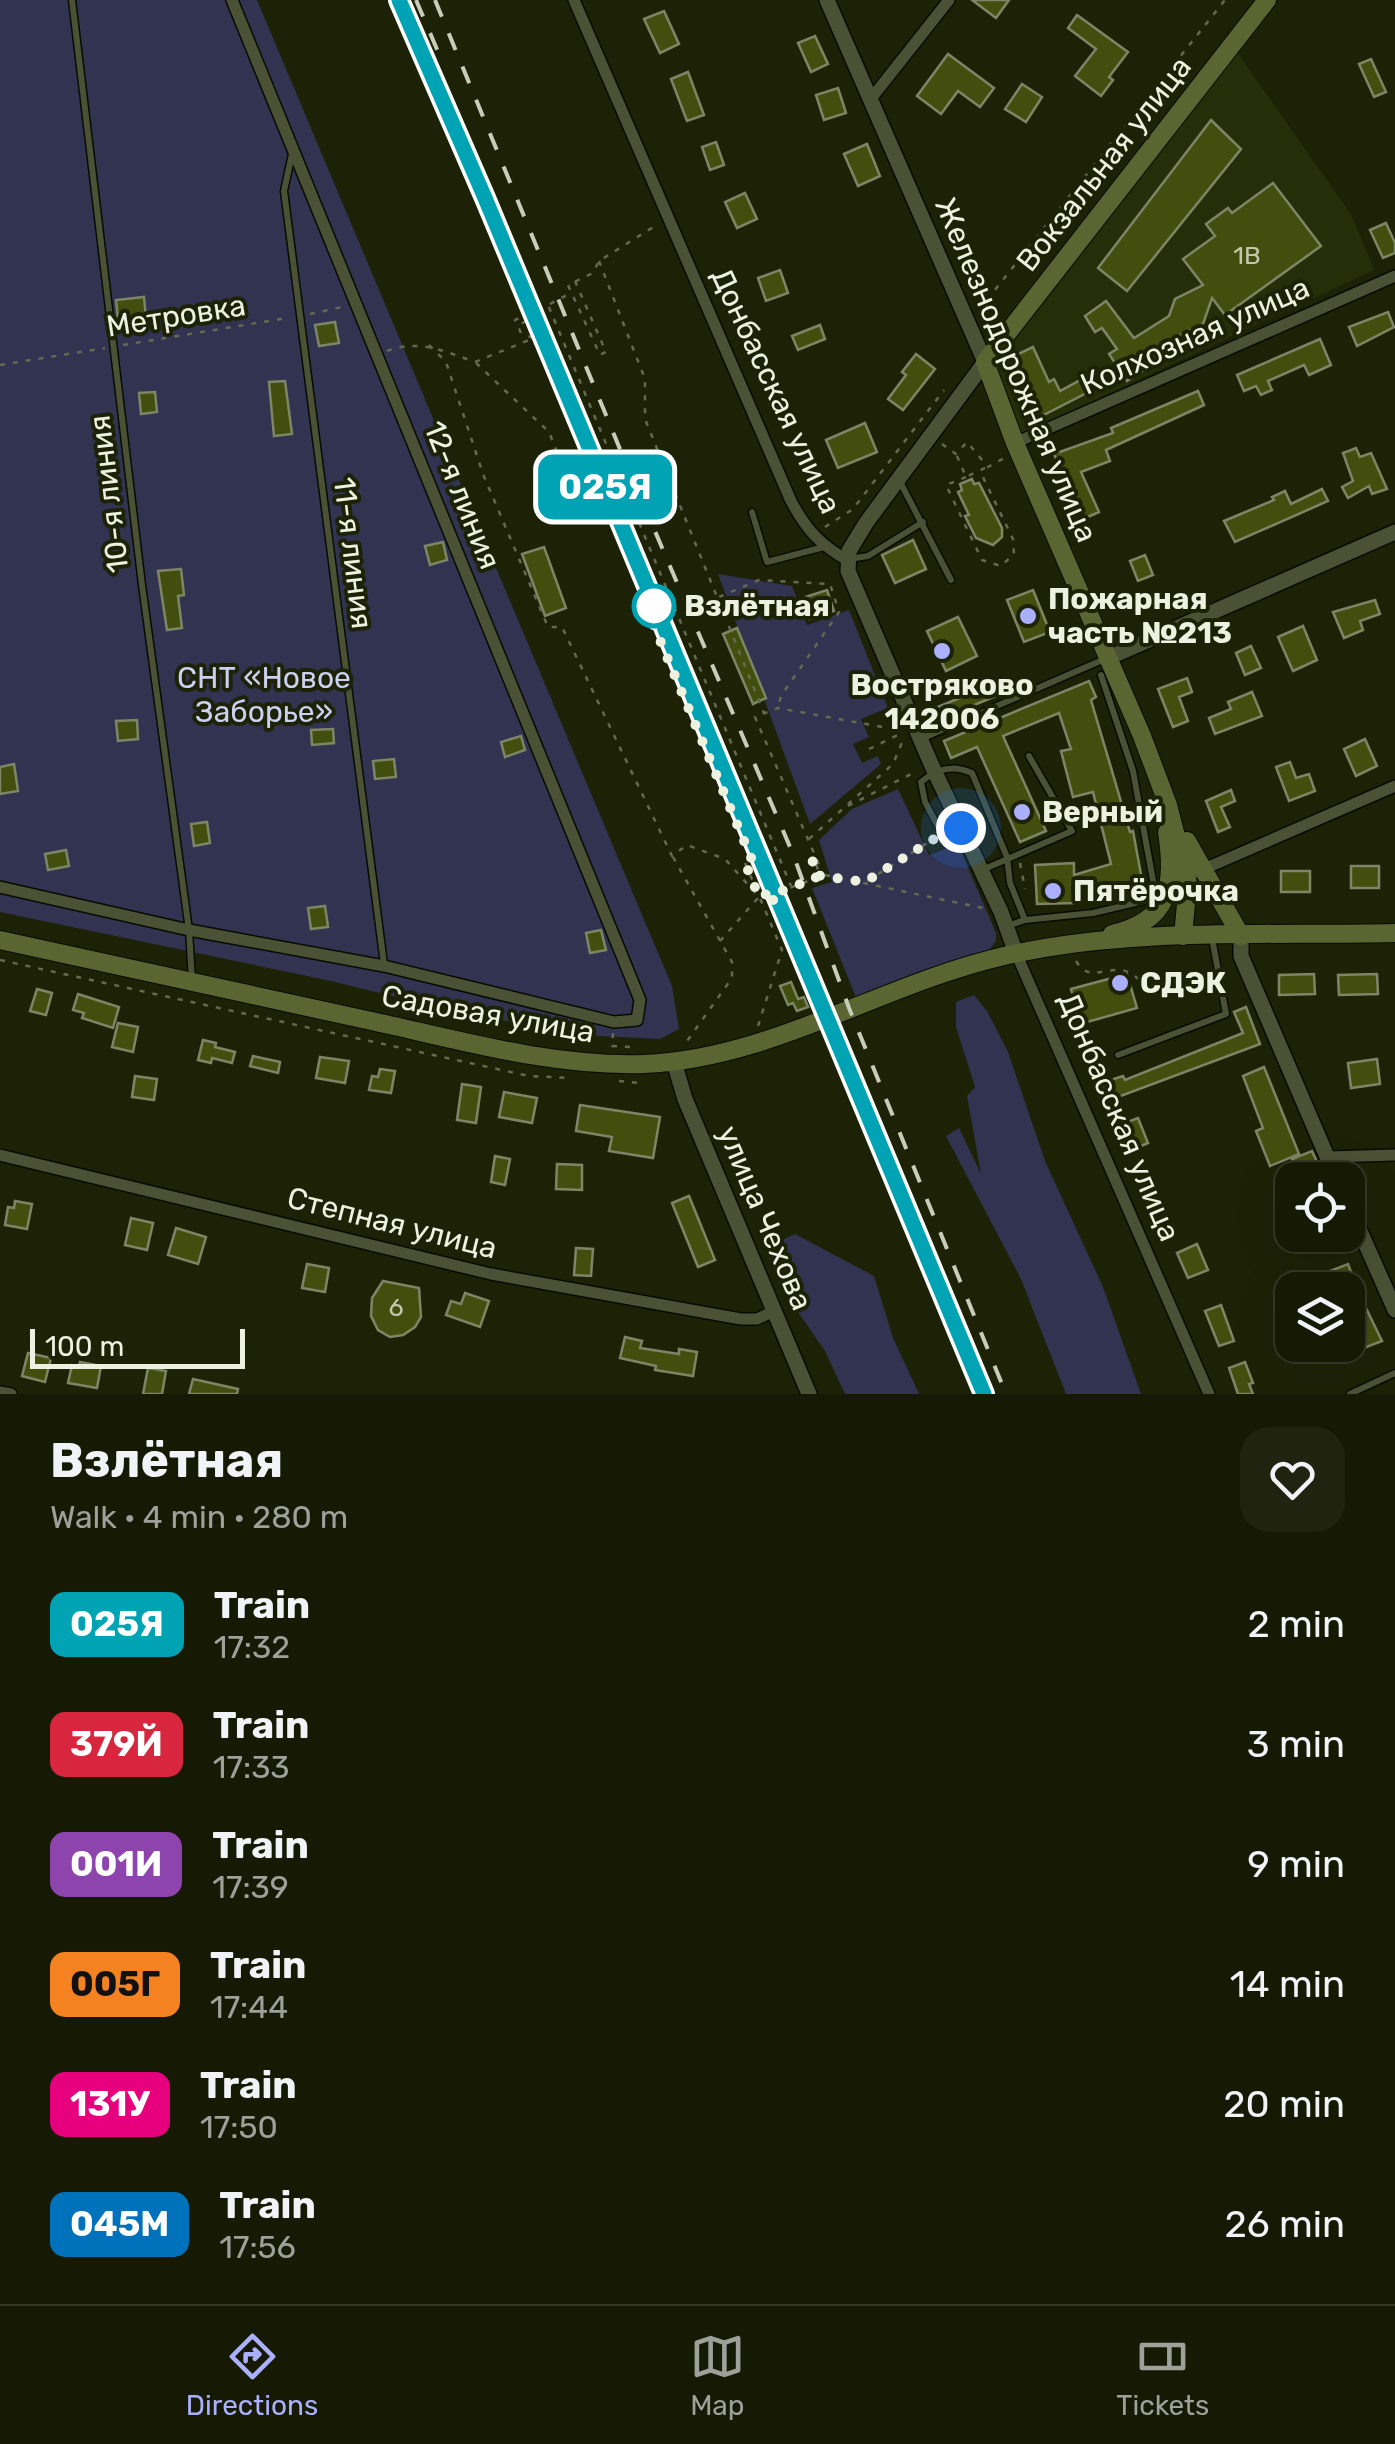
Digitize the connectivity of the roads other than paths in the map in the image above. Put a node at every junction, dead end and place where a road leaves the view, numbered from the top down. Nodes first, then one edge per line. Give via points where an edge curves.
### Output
1 (72, 0) edge
2 (232, 0) edge
3 (574, 0) edge
4 (827, 0) edge
5 (949, 0) edge
6 (1266, 0) edge
7 (870, 100) junction
8 (293, 146) junction
9 (1395, 276) edge
10 (985, 362) junction
11 (1011, 450) junction
12 (898, 479) junction
13 (752, 512) dead end
14 (923, 522) junction
15 (1395, 532) edge
16 (824, 547) junction
17 (847, 560) junction
18 (951, 580) dead end
19 (1104, 666) junction
20 (914, 735) junction
21 (1029, 756) dead end
22 (933, 767) junction
23 (1155, 770) junction
24 (1395, 786) edge
25 (961, 828) junction
26 (1007, 857) junction
27 (981, 870) junction
28 (1195, 873) junction
29 (0, 887) edge
30 (1004, 919) junction
31 (1025, 920) junction
32 (190, 930) junction
33 (1395, 933) edge
34 (1183, 936) junction
35 (1212, 936) junction
36 (1241, 936) junction
37 (0, 940) edge
38 (1044, 948) junction
39 (1016, 953) junction
40 (384, 966) junction
41 (192, 982) junction
42 (1118, 1055) dead end
43 (674, 1062) junction
44 (0, 1155) edge
45 (1395, 1155) edge
46 (1326, 1157) junction
47 (1328, 1162) edge
48 (1365, 1242) edge
49 (1395, 1310) edge
50 (774, 1311) junction
51 (1395, 1374) edge
52 (0, 1392) edge
53 (11, 1394) edge
54 (809, 1394) edge
55 (1209, 1394) edge
56 (1350, 1394) edge

1 - 32 lane, 10-я линия
2 - 8 street, 12-я линия
3 - 16 street, Донбасская улица via 791,501
4 - 7 street, Железнодорожная улица
5 - 7 street
6 - 10 main road, Вокзальная улица
7 - 10 street, Железнодорожная улица
8 - 40 lane, 11-я линия via 284,191
8 - 40 street, 12-я линия via 640,1010 637,1020 614,1022
9 - 11 street, Колхозная улица
10 - 11 main road, Железнодорожная улица
10 - 12 street
11 - 19 main road, Железнодорожная улица
12 - 14 lane
12 - 17 street
13 - 16 lane via 767,562
14 - 17 lane via 868,556
14 - 18 lane
15 - 19 street
16 - 17 street, Донбасская улица
17 - 20 street, Донбасская улица
19 - 20 lane
19 - 23 main road, Железнодорожная улица
19 - 31 lane via 1133,771 1154,886 1148,900
20 - 22 street, Донбасская улица
21 - 26 lane via 1072,831
22 - 25 street, Донбасская улица
22 - 25 lane via 920,782 925,802 942,834
22 - 26 lane via 972,773
23 - 28 main road, Железнодорожная улица
23 - 38 main road via 1171,855 1163,903 1136,927
24 - 28 street
25 - 27 street, Донбасская улица
26 - 27 lane
26 - 31 lane
27 - 30 street, Донбасская улица
28 - 34 main road, Железнодорожная улица
28 - 36 main road
29 - 32 street
30 - 31 lane
30 - 39 street, Донбасская улица
32 - 40 street
32 - 41 lane, 10-я линия
33 - 36 main road
34 - 35 main road
34 - 38 main road
35 - 36 main road
35 - 42 lane via 1226,1014
36 - 46 street via 1242,956
37 - 41 main road, Садовая улица
38 - 39 main road, Садовая улица
39 - 43 main road, Садовая улица via 735,1050
39 - 55 street, Донбасская улица
41 - 43 main road, Садовая улица via 547,1057
43 - 50 street, улица Чехова
44 - 50 street, Степная улица via 526,1281 741,1320
45 - 46 street
46 - 47 street
48 - 49 street
50 - 54 street, улица Чехова
51 - 56 lane
52 - 53 street

